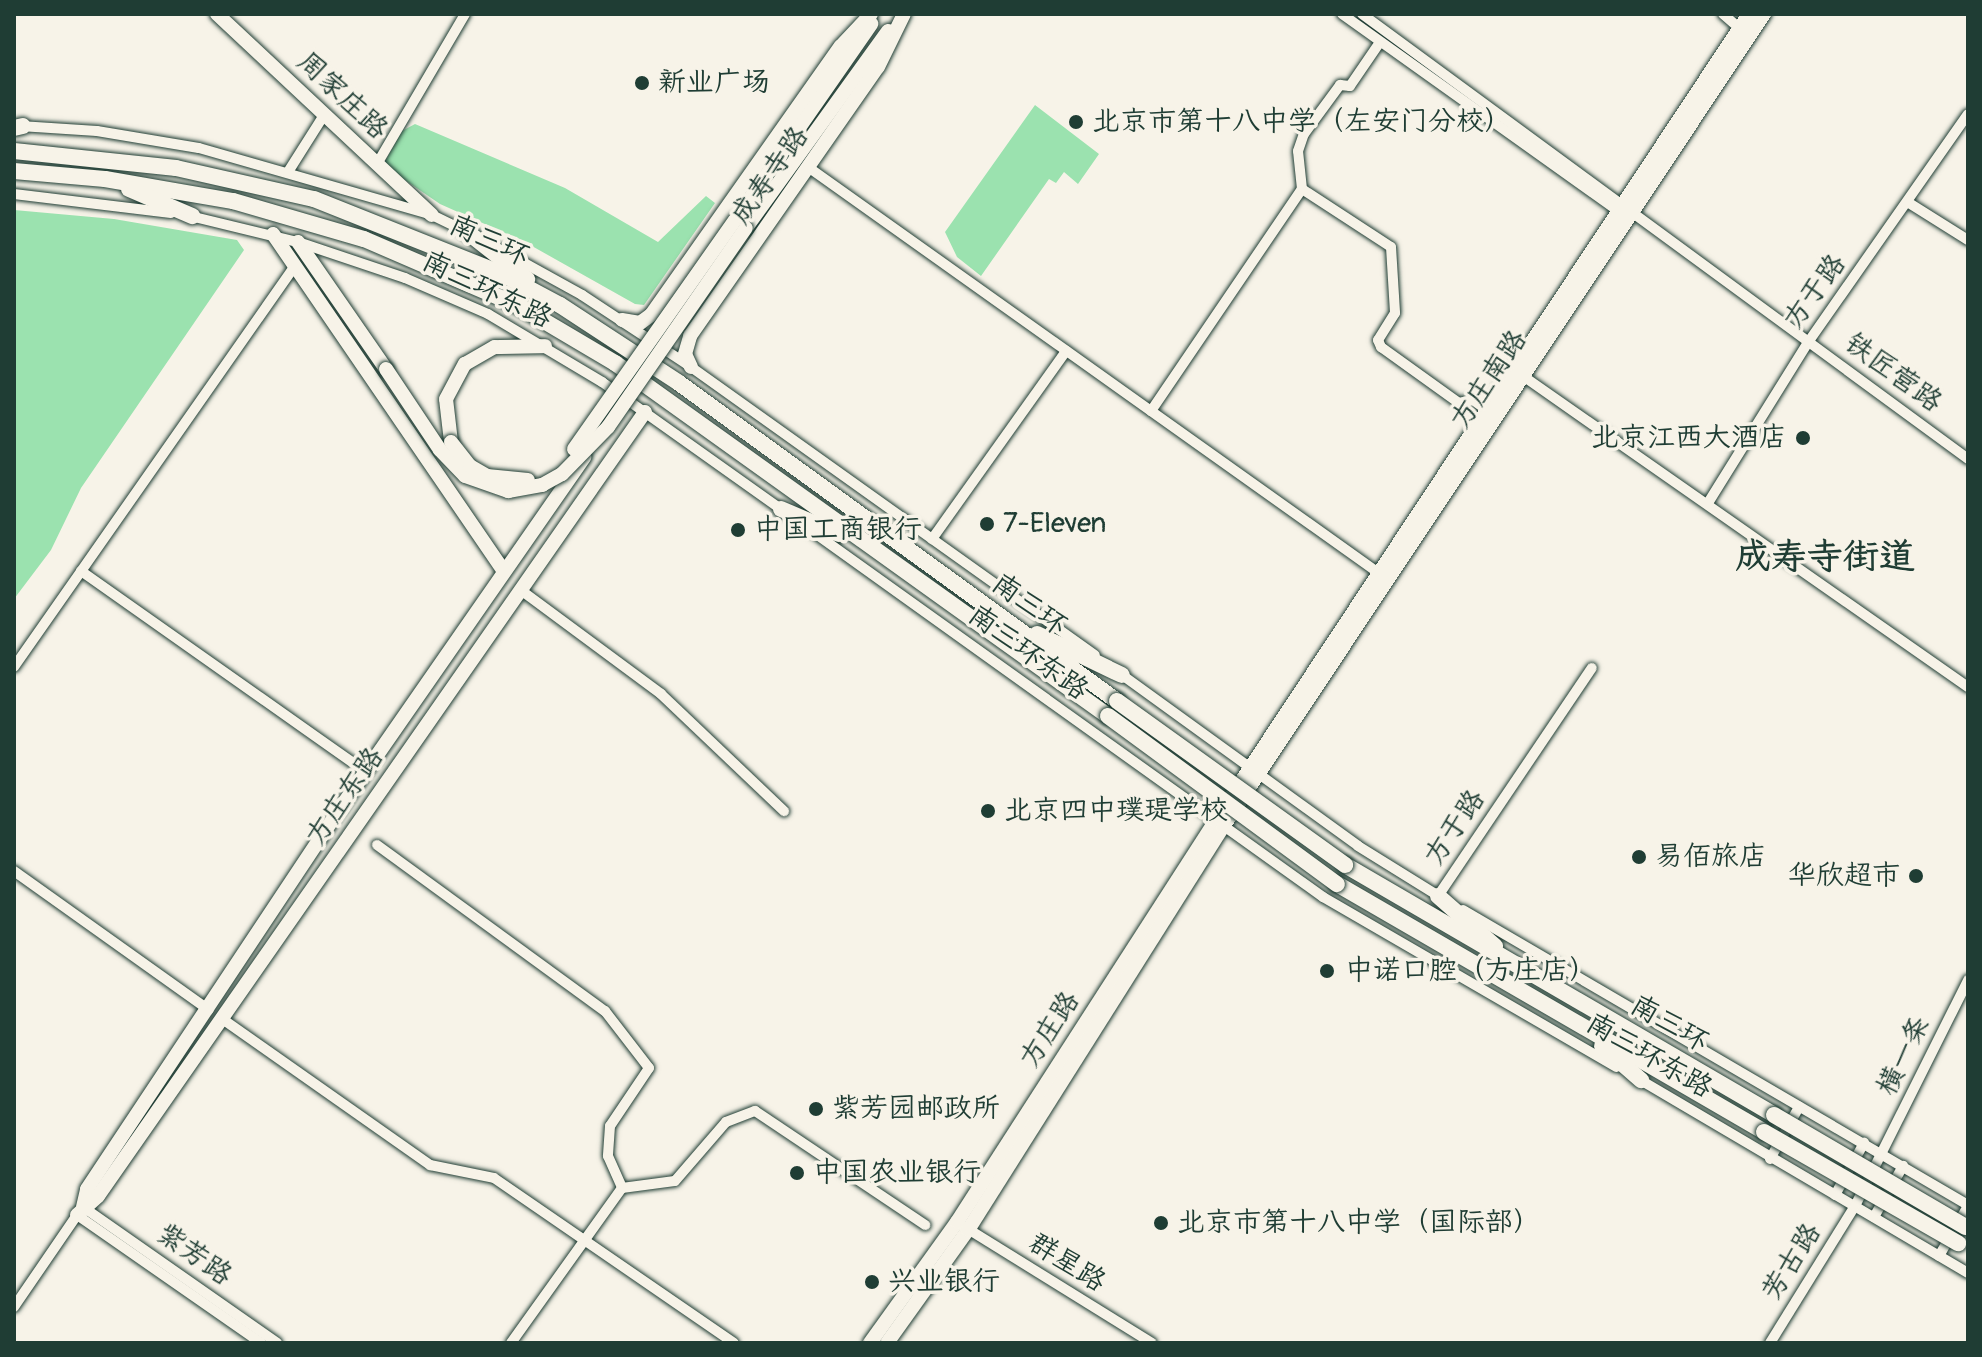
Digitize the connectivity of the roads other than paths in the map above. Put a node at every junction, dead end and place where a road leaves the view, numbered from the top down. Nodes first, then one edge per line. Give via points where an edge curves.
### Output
1 (217, 14) edge
2 (465, 14) edge
3 (871, 14) edge
4 (878, 14) edge
5 (902, 14) edge
6 (1342, 14) edge
7 (1362, 14) edge
8 (1723, 14) edge
9 (1749, 14) edge
10 (1764, 14) edge
11 (1740, 29) junction
12 (1380, 42) junction
13 (1968, 114) edge
14 (324, 115) junction
15 (17, 127) edge
16 (14, 151) edge
17 (377, 164) junction
18 (808, 167) junction
19 (16, 171) edge
20 (288, 172) junction
21 (105, 179) junction
22 (1302, 189) junction
23 (14, 194) edge
24 (1909, 203) junction
25 (1624, 211) junction
26 (432, 215) junction
27 (192, 216) junction
28 (740, 224) junction
29 (466, 231) junction
30 (273, 234) junction
31 (707, 236) junction
32 (1968, 240) edge
33 (298, 242) junction
34 (742, 261) junction
35 (295, 265) junction
36 (560, 305) junction
37 (622, 320) junction
38 (1809, 341) junction
39 (545, 346) junction
40 (1066, 351) junction
41 (691, 367) junction
42 (1523, 376) junction
43 (625, 398) junction
44 (1487, 410) junction
45 (1151, 411) junction
46 (645, 412) junction
47 (608, 427) junction
48 (1968, 459) edge
49 (1708, 503) junction
50 (781, 509) junction
51 (932, 539) junction
52 (864, 544) junction
53 (81, 571) junction
54 (504, 571) junction
55 (1380, 574) junction
56 (522, 591) junction
57 (1000, 616) junction
58 (14, 667) edge
59 (1592, 668) dead end
60 (1122, 675) junction
61 (1968, 687) edge
62 (366, 772) junction
63 (1256, 773) junction
64 (784, 811) dead end
65 (1219, 824) junction
66 (377, 845) dead end
67 (14, 871) edge
68 (1438, 896) junction
69 (278, 936) junction
70 (1520, 968) junction
71 (1968, 980) edge
72 (215, 1014) junction
73 (1574, 1021) junction
74 (1641, 1080) junction
75 (1799, 1107) junction
76 (1864, 1143) junction
77 (1883, 1154) junction
78 (1770, 1159) junction
79 (1903, 1166) junction
80 (622, 1188) junction
81 (1835, 1195) junction
82 (1855, 1206) junction
83 (1968, 1206) edge
84 (80, 1211) junction
85 (1874, 1217) junction
86 (925, 1225) dead end
87 (963, 1226) junction
88 (1967, 1228) edge
89 (587, 1239) junction
90 (1963, 1246) edge
91 (1939, 1256) junction
92 (1968, 1273) edge
93 (14, 1307) edge
94 (261, 1343) edge
95 (277, 1343) edge
96 (511, 1343) edge
97 (734, 1343) edge
98 (870, 1343) edge
99 (887, 1343) edge
100 (1152, 1343) edge
101 (1770, 1343) edge

1 - 14 main road, 周家庄路
2 - 17 street
3 - 31 main road, 成寿寺路 via 841,46
4 - 28 main road
5 - 18 main road, 成寿寺路 via 878,67
5 - 28 main road
6 - 12 street
7 - 25 street
8 - 11 street
9 - 11 main road, 方庄南路
10 - 25 main road, 方庄南路
11 - 25 main road, 方庄南路
12 - 22 street via 1350,86 1340,85 1304,134 1298,151
12 - 25 street
13 - 24 street, 方于路
14 - 17 main road, 周家庄路
14 - 20 street
15 - 20 street, 南三环东路 via 97,131 199,148
16 - 36 highway, 南三环 via 176,168 314,199 429,242
17 - 26 main road, 周家庄路
18 - 34 main road, 成寿寺路
18 - 40 street
19 - 21 highway, 南三环
20 - 26 street, 南三环东路
21 - 27 highway
21 - 52 highway, 南三环 via 233,201 314,224 491,292 615,363
22 - 44 street via 1391,247 1395,313 1378,340 1381,347 1459,403 1473,400
22 - 45 street
23 - 27 street, 南三环东路 via 76,197
24 - 32 street
24 - 38 street, 方于路
25 - 38 street, 铁匠营路
25 - 42 main road, 方庄南路
25 - 44 main road, 方庄南路
26 - 29 street, 南三环东路
27 - 30 street, 南三环东路
28 - 39 main road, bridge via 584,438 558,464 529,479 498,480 470,466 451,442 446,399 465,364 495,347
28 - 47 main road, bridge
29 - 36 highway
29 - 37 street, 南三环东路
30 - 33 street, 南三环东路
30 - 35 main road
31 - 34 main road via 705,252 714,264 729,268
31 - 37 main road, 成寿寺路 via 651,315 640,323
33 - 39 street, 南三环东路 via 405,278
33 - 47 main road, bridge via 448,460 485,487 520,491 542,485 562,474
34 - 41 main road, 成寿寺路 via 690,336 685,354
35 - 53 street
35 - 54 main road
36 - 57 highway, 南三环 via 679,383
37 - 41 street, 南三环东路
38 - 48 street, 铁匠营路
38 - 49 street, 方于路
39 - 43 street, 南三环东路
40 - 45 street
40 - 51 street
41 - 51 street, 南三环东路
42 - 49 street
42 - 63 main road, 方庄南路
43 - 46 street, 南三环东路
43 - 54 main road
44 - 55 main road, 方庄南路
45 - 55 street
46 - 50 street, 南三环东路
46 - 56 main road, 方庄东路
47 - 69 main road, bridge via 321,852
49 - 61 street
50 - 52 highway
50 - 65 street, 南三环东路
51 - 60 street, 南三环东路
52 - 73 highway, 南三环, bridge via 1337,884
53 - 58 street
53 - 62 street
54 - 62 main road
55 - 63 main road, 方庄南路
56 - 64 street via 661,694
56 - 69 main road, 方庄东路
57 - 60 highway
57 - 70 highway, 南三环, bridge via 1345,865
59 - 68 street, 方于路
60 - 63 street, 南三环东路
62 - 72 main road
63 - 65 main road, 方庄路
63 - 68 street, 南三环东路
65 - 74 street, 南三环东路 via 1366,924
65 - 87 main road, 方庄路
66 - 80 street via 605,1011 649,1068 610,1126 608,1156
67 - 72 street
68 - 70 highway
68 - 75 street, 南三环东路
69 - 72 main road, 方庄东路
70 - 88 highway, 南三环, bridge
71 - 77 street, 横一条
72 - 84 main road via 87,1189
72 - 89 street via 430,1165 494,1178
73 - 74 highway
73 - 90 highway, 南三环, bridge
74 - 78 street, 南三环东路
75 - 76 street, 南三环东路
75 - 78 street
76 - 77 street, 南三环东路
76 - 81 street
77 - 79 street, 南三环东路
77 - 82 street, 横一条
78 - 81 street, 南三环东路
79 - 83 street, 南三环东路
79 - 85 street
80 - 86 street via 675,1181 726,1122 755,1111
80 - 89 street
81 - 82 street, 南三环东路
82 - 85 street, 南三环东路
82 - 101 street, 芳古路
83 - 91 street
84 - 93 street
84 - 94 street, 紫芳路
84 - 95 street, 紫芳路
85 - 91 street, 南三环东路
87 - 98 main road, 方庄路
87 - 99 main road, 方庄路
87 - 100 street, 群星路
89 - 96 street
89 - 97 street
91 - 92 street, 南三环东路

